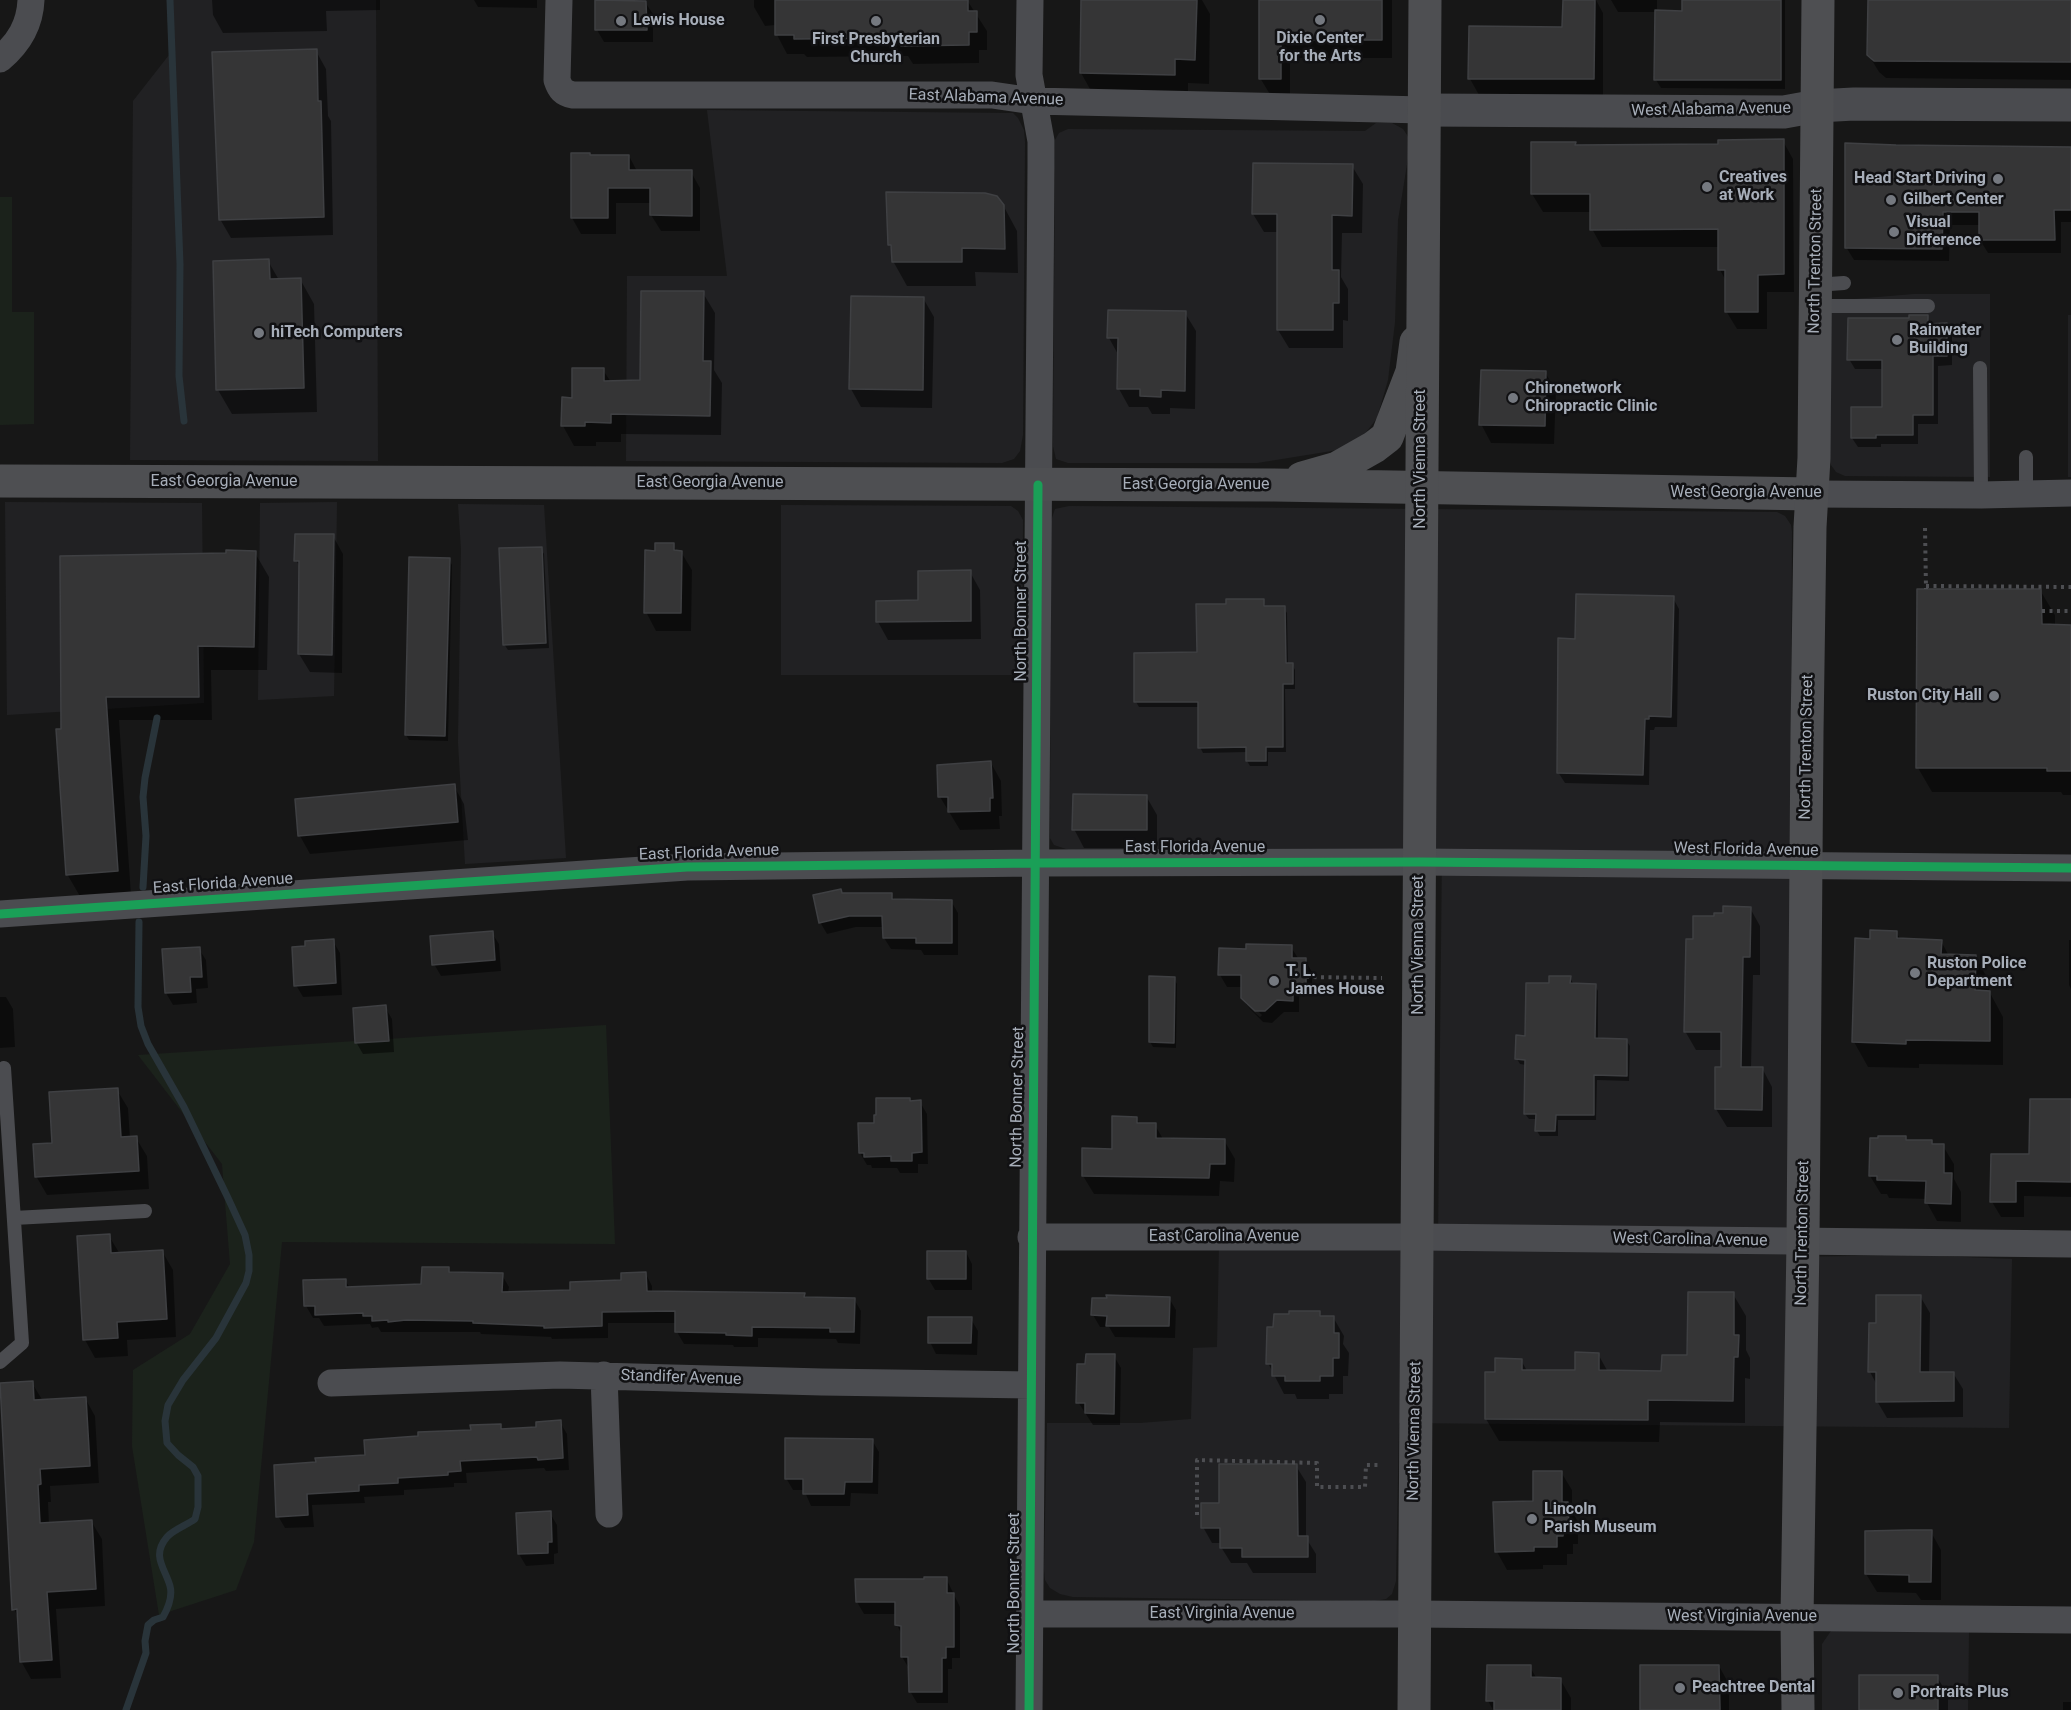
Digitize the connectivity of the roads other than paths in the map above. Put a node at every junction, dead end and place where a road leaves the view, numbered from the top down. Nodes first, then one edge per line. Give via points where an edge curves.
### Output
1 (31, 0) edge
2 (559, 0) edge
3 (1030, 0) edge
4 (1425, 0) edge
5 (1818, 0) edge
6 (0, 59) edge
7 (1033, 101) junction
8 (2071, 105) edge
9 (1817, 106) junction
10 (1424, 110) junction
11 (1422, 290) junction
12 (1825, 291) junction
13 (1928, 306) dead end
14 (1980, 368) dead end
15 (2026, 457) dead end
16 (0, 481) edge
17 (1038, 485) junction
18 (1274, 485) junction
19 (1421, 489) junction
20 (1812, 494) junction
21 (2071, 494) edge
22 (1981, 495) junction
23 (2026, 495) junction
24 (1420, 862) junction
25 (1035, 863) junction
26 (1806, 866) junction
27 (2071, 868) edge
28 (0, 914) edge
29 (4, 1068) dead end
30 (145, 1211) dead end
31 (14, 1218) junction
32 (1031, 1237) junction
33 (1418, 1237) junction
34 (1803, 1241) junction
35 (2071, 1244) edge
36 (0, 1362) edge
37 (604, 1376) junction
38 (331, 1383) dead end
39 (1030, 1385) junction
40 (609, 1514) dead end
41 (1030, 1614) junction
42 (1414, 1614) junction
43 (1797, 1618) junction
44 (2071, 1620) edge
45 (1029, 1710) edge
46 (1414, 1710) edge
47 (1798, 1710) edge

1 - 6 street via 24,30
2 - 7 street, East Alabama Avenue via 557,80 565,93 573,95 992,95
3 - 7 street, North Bonner Street via 1029,75
4 - 10 main road, North Vienna Street
5 - 9 main road, North Trenton Street
7 - 10 street, East Alabama Avenue
7 - 17 street, North Bonner Street via 1041,141
8 - 9 main road, West Alabama Avenue
9 - 10 main road, West Alabama Avenue via 1784,112
9 - 12 main road, North Trenton Street
10 - 11 main road, North Vienna Street
11 - 18 main road via 1412,372 1387,437 1336,468
11 - 19 main road, North Vienna Street
12 - 13 lane
12 - 20 main road, North Trenton Street
14 - 22 lane
15 - 23 lane
16 - 17 main road, East Georgia Avenue
17 - 18 main road, East Georgia Avenue
17 - 25 street, North Bonner Street
18 - 19 main road, East Georgia Avenue
19 - 20 main road, West Georgia Avenue
19 - 24 main road, North Vienna Street
20 - 22 street, West Georgia Avenue
20 - 26 main road, North Trenton Street
21 - 23 street, West Georgia Avenue
22 - 23 street, West Georgia Avenue
24 - 25 street, East Florida Avenue
24 - 26 street, West Florida Avenue
24 - 33 main road, North Vienna Street
25 - 28 street, East Florida Avenue via 687,867
25 - 32 street, North Bonner Street
26 - 27 street, West Florida Avenue
26 - 34 main road, North Trenton Street
29 - 31 lane
30 - 31 lane
31 - 36 lane via 22,1343
32 - 33 street, East Carolina Avenue
32 - 39 street, North Bonner Street
33 - 34 street, West Carolina Avenue
33 - 42 main road, North Vienna Street
34 - 35 street, West Carolina Avenue
34 - 43 main road, North Trenton Street
37 - 38 street, Standifer Avenue
37 - 39 street, Standifer Avenue
37 - 40 street
39 - 41 street, North Bonner Street
41 - 42 street, East Virginia Avenue
41 - 45 street, North Bonner Street
42 - 43 street, West Virginia Avenue
42 - 46 main road, North Vienna Street
43 - 44 street, West Virginia Avenue
43 - 47 main road, North Trenton Street

